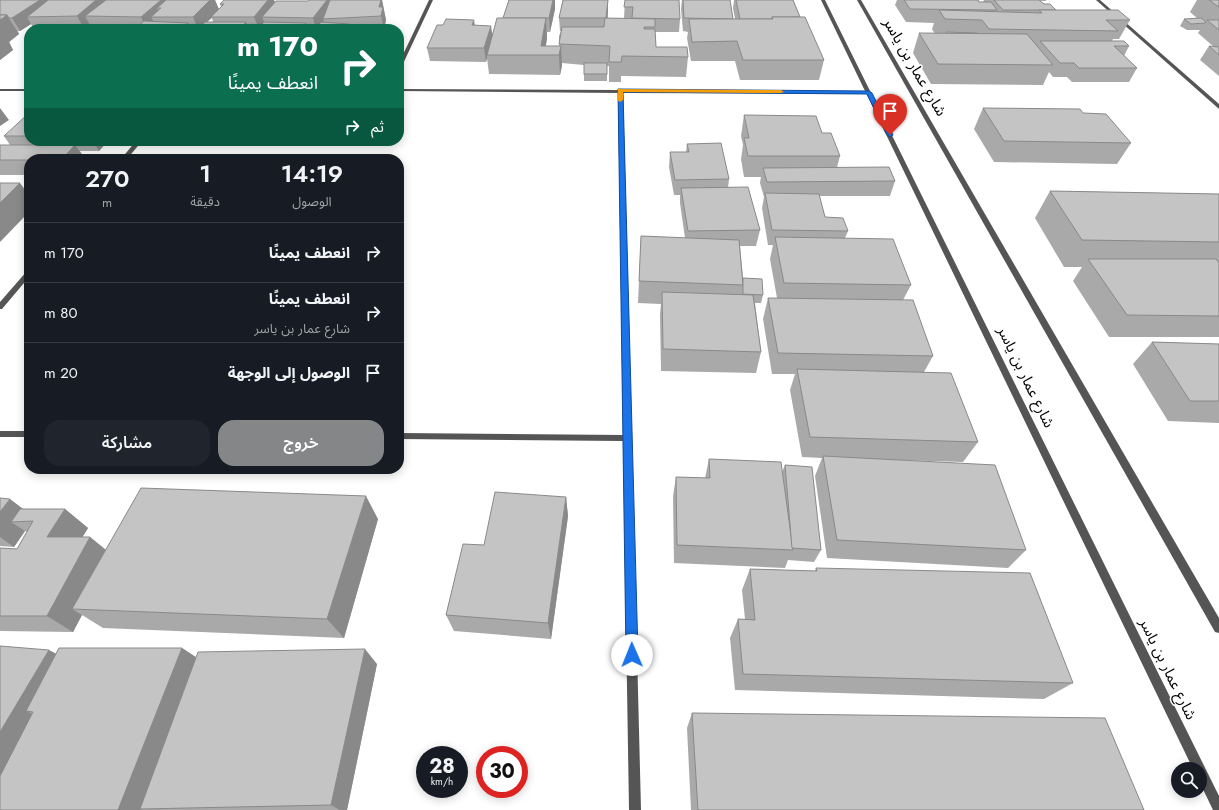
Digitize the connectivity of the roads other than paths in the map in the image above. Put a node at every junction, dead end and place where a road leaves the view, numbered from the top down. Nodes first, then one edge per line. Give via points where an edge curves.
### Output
1 (431, 0) edge
2 (823, 0) edge
3 (858, 0) edge
4 (1098, 0) edge
5 (404, 57) edge
6 (0, 90) edge
7 (24, 90) edge
8 (404, 90) edge
9 (620, 90) junction
10 (869, 93) junction
11 (1219, 107) edge
12 (135, 146) edge
13 (128, 154) edge
14 (24, 279) edge
15 (0, 307) edge
16 (0, 434) edge
17 (24, 434) edge
18 (404, 436) edge
19 (627, 438) junction
20 (1219, 628) edge
21 (1196, 762) edge
22 (1207, 784) edge
23 (1219, 809) edge
24 (635, 810) edge

1 - 5 street
2 - 10 street, شارع عمار بن ياسر
3 - 20 street, شارع عمار بن ياسر
4 - 11 street
6 - 7 street
8 - 9 street
9 - 10 street
9 - 19 street
10 - 21 street, شارع عمار بن ياسر
12 - 13 street
14 - 15 street
16 - 17 street
18 - 19 street
19 - 24 street
22 - 23 street, شارع عمار بن ياسر

